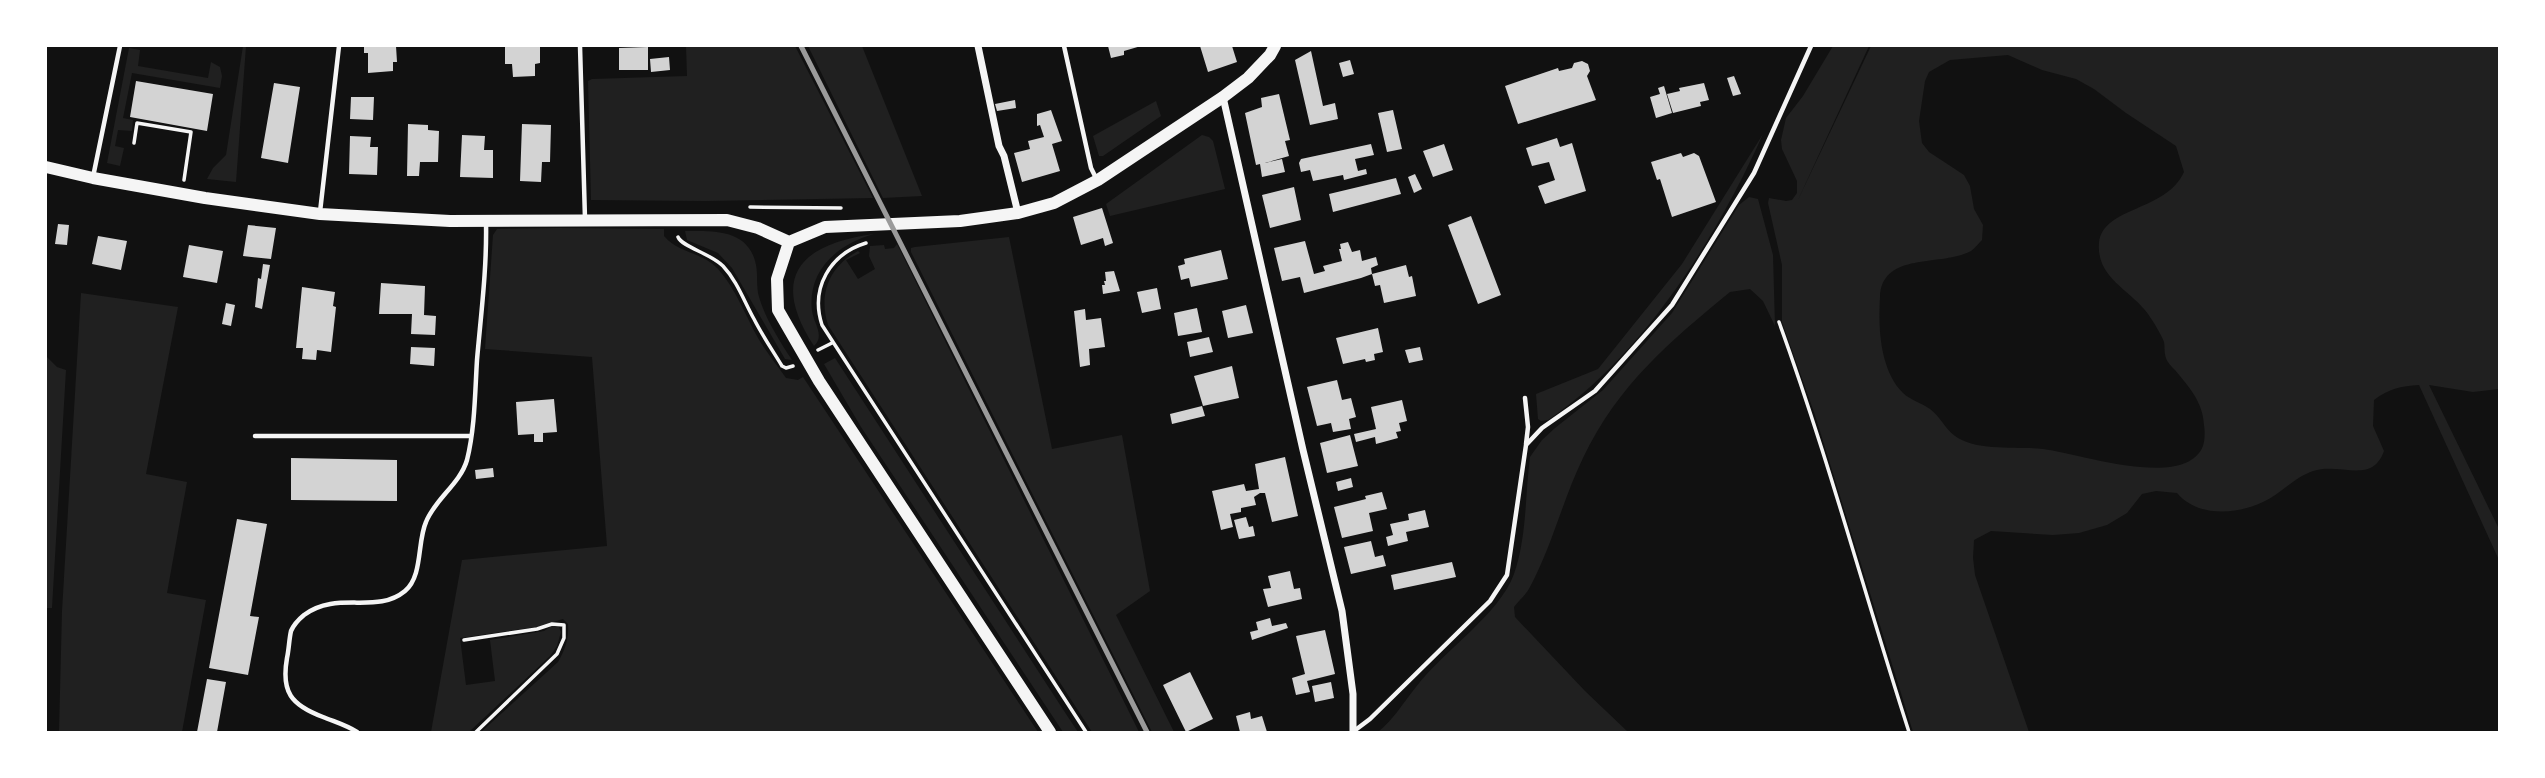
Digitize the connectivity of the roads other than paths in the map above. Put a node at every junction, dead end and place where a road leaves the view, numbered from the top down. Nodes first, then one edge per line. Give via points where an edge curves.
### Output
1 (120, 46) edge
2 (339, 46) edge
3 (580, 46) edge
4 (978, 46) edge
5 (1064, 46) edge
6 (1275, 46) edge
7 (1811, 46) edge
8 (1223, 96) junction
9 (46, 167) edge
10 (93, 178) junction
11 (1098, 180) junction
12 (1018, 213) junction
13 (320, 214) junction
14 (585, 220) junction
15 (486, 221) junction
16 (789, 242) junction
17 (1525, 398) dead end
18 (255, 436) dead end
19 (470, 436) junction
20 (1526, 445) junction
21 (1353, 732) edge
22 (357, 733) edge
23 (1051, 733) edge

1 - 10 lane
2 - 13 lane
3 - 14 lane
4 - 12 street
5 - 11 lane via 1091,169
6 - 8 street via 1248,78
7 - 20 lane via 1754,173 1672,304 1595,391 1542,428
8 - 11 street
8 - 21 street via 1342,611
9 - 10 street
10 - 13 street
11 - 12 street via 1054,203
12 - 16 street via 960,221 825,227
13 - 15 street
14 - 15 street
14 - 16 street via 727,220
15 - 19 lane
16 - 23 street via 777,279 778,310 819,380
17 - 20 lane
18 - 19 lane
19 - 22 lane via 462,471 425,524 410,586 382,601 319,605 292,630 285,677 291,699
20 - 21 lane via 1507,575 1490,601

